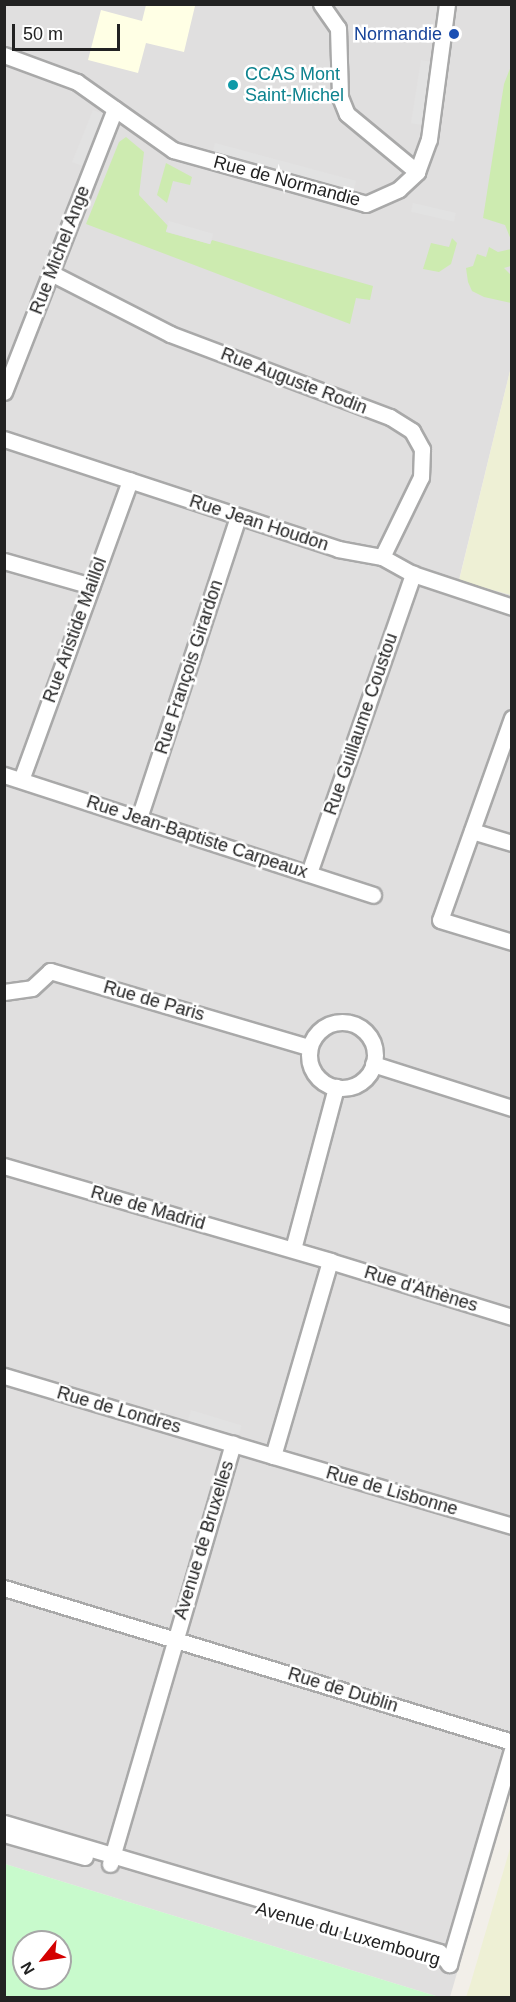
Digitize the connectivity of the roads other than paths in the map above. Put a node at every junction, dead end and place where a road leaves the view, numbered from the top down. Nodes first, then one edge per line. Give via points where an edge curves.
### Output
1 (321, 4) edge
2 (447, 4) edge
3 (4, 55) edge
4 (115, 109) junction
5 (417, 172) junction
6 (51, 273) junction
7 (4, 392) edge
8 (4, 439) edge
9 (130, 480) junction
10 (238, 517) junction
11 (382, 557) junction
12 (4, 561) edge
13 (413, 574) junction
14 (91, 586) junction
15 (512, 607) edge
16 (512, 718) edge
17 (4, 775) edge
18 (21, 780) junction
19 (139, 818) junction
20 (472, 831) junction
21 (512, 843) edge
22 (309, 873) junction
23 (373, 895) dead end
24 (512, 942) edge
25 (4, 992) edge
26 (309, 1047) junction
27 (373, 1064) junction
28 (336, 1087) junction
29 (512, 1108) edge
30 (4, 1166) edge
31 (292, 1249) junction
32 (330, 1261) junction
33 (512, 1317) edge
34 (4, 1376) edge
35 (233, 1444) junction
36 (273, 1456) junction
37 (512, 1526) edge
38 (4, 1588) edge
39 (174, 1638) junction
40 (512, 1742) edge
41 (512, 1750) edge
42 (4, 1823) edge
43 (4, 1834) edge
44 (111, 1859) junction

1 - 5 street via 338,28 340,97 348,114
2 - 5 street, Rue de Normandie via 429,139
3 - 4 street, Rue de Normandie via 77,82
4 - 5 street, Rue de Normandie via 173,150 366,204 399,189
4 - 6 street, Rue Michel Ange
6 - 7 street, Rue Michel Ange
6 - 11 street, Rue Auguste Rodin via 170,334 390,417 412,431 422,449 421,477
8 - 9 street, Rue Jean Houdon
9 - 10 street, Rue Jean Houdon
9 - 14 street, Rue Aristide Maillol
10 - 11 street, Rue Jean Houdon via 338,549
10 - 19 street, Rue François Girardon
11 - 13 street, Rue Jean Houdon
12 - 14 street
13 - 15 street, Rue Jean Houdon
13 - 22 street, Rue Guillaume Coustou
14 - 18 street, Rue Aristide Maillol
16 - 20 street
17 - 18 street, Rue Jean-Baptiste Carpeaux
18 - 19 street, Rue Jean-Baptiste Carpeaux
19 - 22 street, Rue Jean-Baptiste Carpeaux
20 - 21 street
20 - 24 street via 440,920
22 - 23 street, Rue Jean-Baptiste Carpeaux
25 - 26 street, Rue de Paris via 32,988 50,970
26 - 27 street via 318,1031 328,1024 355,1024 372,1041
26 - 28 street via 315,1074
27 - 28 street via 360,1082
27 - 29 street
28 - 31 street
30 - 31 street, Rue de Madrid
31 - 32 street
32 - 33 street, Rue d'Athènes
32 - 36 street
34 - 35 street, Rue de Londres
35 - 36 street, Avenue de Bruxelles
35 - 39 street, Avenue de Bruxelles
36 - 37 street, Rue de Lisbonne
38 - 39 street, Rue de Dublin
39 - 40 street, Rue de Dublin
39 - 44 street, Avenue de Bruxelles
41 - 44 street, Avenue du Luxembourg via 449,1964
42 - 44 street, Avenue du Luxembourg
43 - 44 street, Avenue du Luxembourg

